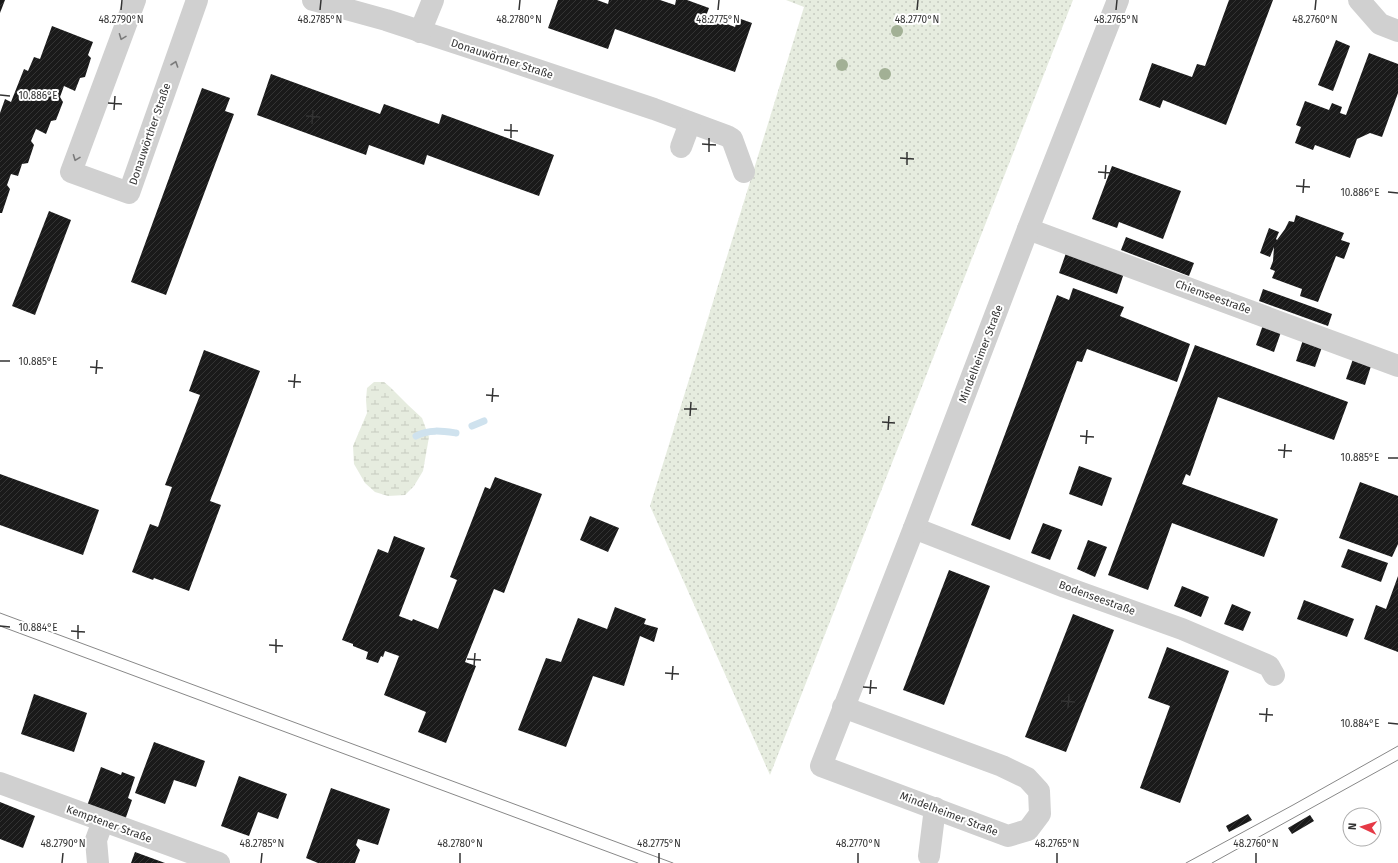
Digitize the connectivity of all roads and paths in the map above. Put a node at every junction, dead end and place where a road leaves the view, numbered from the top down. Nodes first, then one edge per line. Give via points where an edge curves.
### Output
1 (136, 0) edge
2 (197, 0) edge
3 (313, 0) edge
4 (433, 0) edge
5 (1118, 0) edge
6 (1359, 0) edge
7 (1398, 31) edge
8 (420, 32) junction
9 (690, 123) junction
10 (681, 147) dead end
11 (744, 172) dead end
12 (1028, 229) junction
13 (1398, 366) edge
14 (914, 528) junction
15 (1274, 675) dead end
16 (843, 707) junction
17 (0, 783) edge
18 (935, 808) junction
19 (100, 831) junction
20 (929, 856) dead end
21 (98, 863) edge
22 (219, 863) edge

1 -> 2 street, Donauwörther Straße via 71,172 129,193
3 - 8 street, Donauwörther Straße
4 - 8 street
5 - 12 street, Mindelheimer Straße
6 - 7 street via 1380,24
8 - 9 street, Donauwörther Straße
9 - 10 street
9 - 11 street, Donauwörther Straße via 732,139
12 - 13 street, Chiemseestraße
12 - 14 street, Mindelheimer Straße
14 - 15 street, Bodenseestraße via 1064,587 1182,628 1269,666
14 - 16 street, Mindelheimer Straße
16 - 18 street, Mindelheimer Straße via 821,766
16 - 18 street, Mindelheimer Straße via 1002,766 1027,778 1039,792 1040,814 1028,830 1008,836
17 - 19 street, Kemptener Straße
18 - 20 street
19 - 21 street, Kemptener Straße
19 - 22 street, Kemptener Straße

